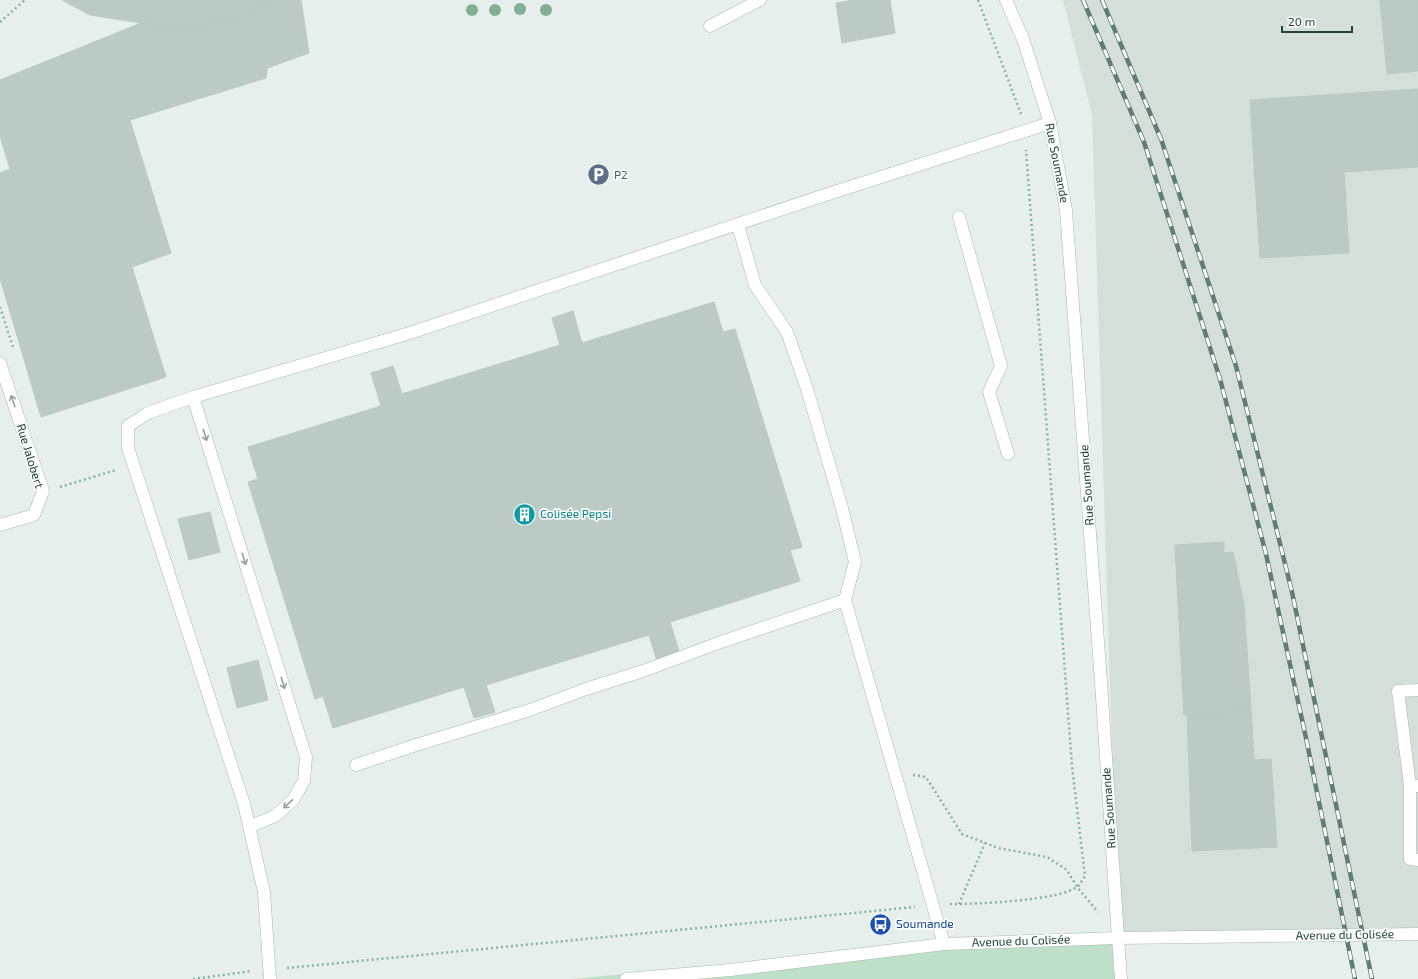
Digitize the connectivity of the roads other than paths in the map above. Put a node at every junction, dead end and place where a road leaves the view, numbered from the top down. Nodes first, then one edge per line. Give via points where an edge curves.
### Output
1 (760, 0) edge
2 (1006, 0) edge
3 (710, 26) dead end
4 (1050, 123) junction
5 (959, 217) dead end
6 (738, 225) junction
7 (0, 363) edge
8 (193, 397) junction
9 (1008, 454) dead end
10 (0, 525) edge
11 (845, 600) junction
12 (1418, 690) edge
13 (356, 765) dead end
14 (1414, 786) edge
15 (249, 827) junction
16 (1418, 860) edge
17 (1418, 934) edge
18 (1118, 938) junction
19 (944, 944) junction
20 (269, 974) edge
21 (626, 979) edge
22 (1121, 979) edge

1 - 3 street
2 - 4 street, Rue Soumande via 1023,39
4 - 6 street
4 - 18 street, Rue Soumande via 1066,210
5 - 9 street via 1001,366 989,392
6 - 8 street via 410,333
6 - 11 street via 755,285 787,332 807,389 842,508 855,562
10 -> 7 street, Rue Jalobert via 34,515 43,491
8 -> 15 street via 306,757 304,781 293,800 275,816
8 - 15 street via 148,413 128,426 128,448 235,775
11 - 13 street via 530,710
11 - 19 street
12 - 14 street via 1398,691
14 - 16 street via 1410,859
15 - 20 street via 264,892
17 - 18 street, Avenue du Colisée
18 - 19 street, Avenue du Colisée
18 - 22 street, Rue Soumande
19 - 21 street, Avenue du Colisée via 730,970

